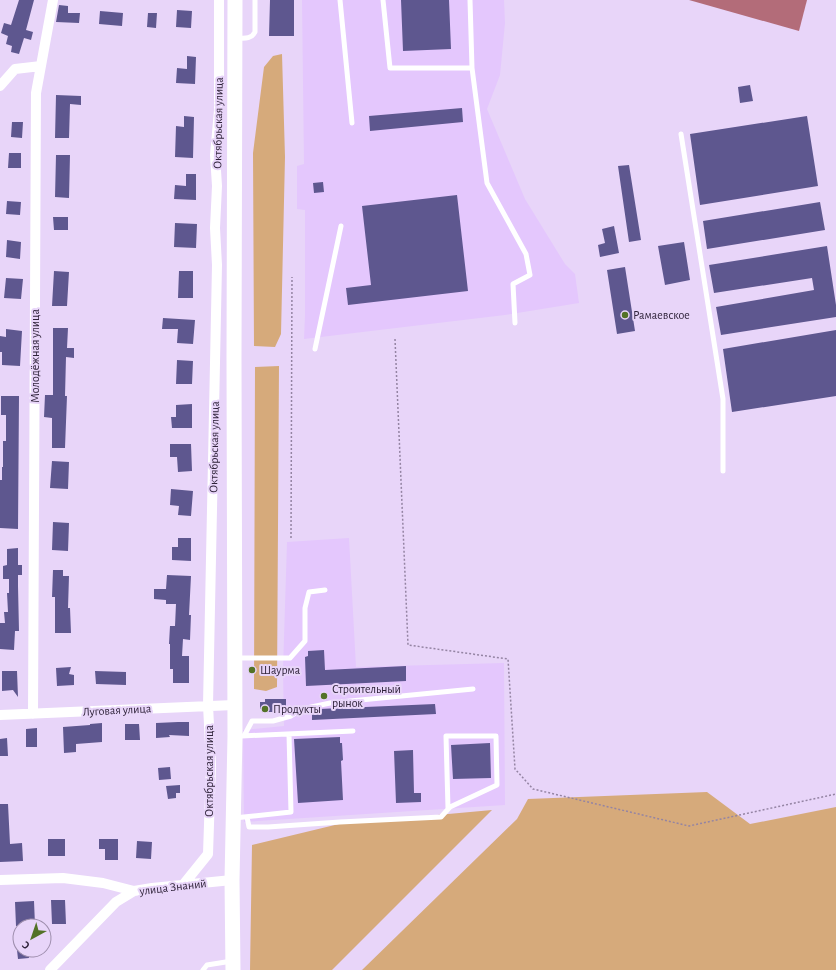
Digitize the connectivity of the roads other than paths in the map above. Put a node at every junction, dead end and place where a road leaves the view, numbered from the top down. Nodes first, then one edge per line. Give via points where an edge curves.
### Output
1 (53, 0) edge
2 (218, 0) edge
3 (235, 0) edge
4 (255, 0) edge
5 (340, 0) edge
6 (383, 0) edge
7 (470, 0) edge
8 (235, 38) junction
9 (41, 66) junction
10 (472, 68) junction
11 (0, 86) edge
12 (352, 123) dead end
13 (681, 134) dead end
14 (341, 226) dead end
15 (515, 323) dead end
16 (315, 349) dead end
17 (723, 471) dead end
18 (325, 590) dead end
19 (234, 658) junction
20 (473, 689) dead end
21 (234, 704) junction
22 (208, 705) junction
23 (33, 714) junction
24 (0, 715) edge
25 (353, 731) dead end
26 (289, 734) junction
27 (240, 736) junction
28 (448, 808) junction
29 (240, 818) junction
30 (0, 880) edge
31 (232, 880) junction
32 (183, 885) junction
33 (134, 891) junction
34 (233, 965) edge
35 (50, 970) edge
36 (203, 970) edge

1 - 9 street, Молодёжная улица
2 - 22 street, Октябрьская улица via 219,110 215,155 218,186 215,228 217,265
3 - 8 main road
4 - 8 lane via 253,36
5 - 12 lane
6 - 10 lane via 390,68
7 - 10 lane
8 - 19 main road
9 - 11 street via 15,70
9 - 23 street, Молодёжная улица via 36,94
10 - 15 lane via 487,183 526,254 530,275 513,284
13 - 17 lane via 723,399
14 - 16 lane
18 - 19 lane via 309,592 305,608 305,641 290,658
19 - 21 main road
20 - 27 lane via 330,703 302,709 291,716 273,721 252,721
21 - 22 street, Луговая улица
21 - 27 main road
22 - 23 street, Луговая улица
22 - 32 street, Октябрьская улица via 211,765 208,854
23 - 24 street, Луговая улица
25 - 26 lane
26 - 27 lane
26 - 29 lane via 291,812
27 - 29 main road
28 - 28 lane via 446,736 496,736 497,785
28 - 29 lane via 441,817 268,827 249,827
29 - 31 main road
30 - 33 street via 63,878 103,883
31 - 32 street, улица Знаний
31 - 34 main road
32 - 33 street, улица Знаний
33 - 35 street, улица Знаний via 116,902
34 - 36 lane via 207,965

